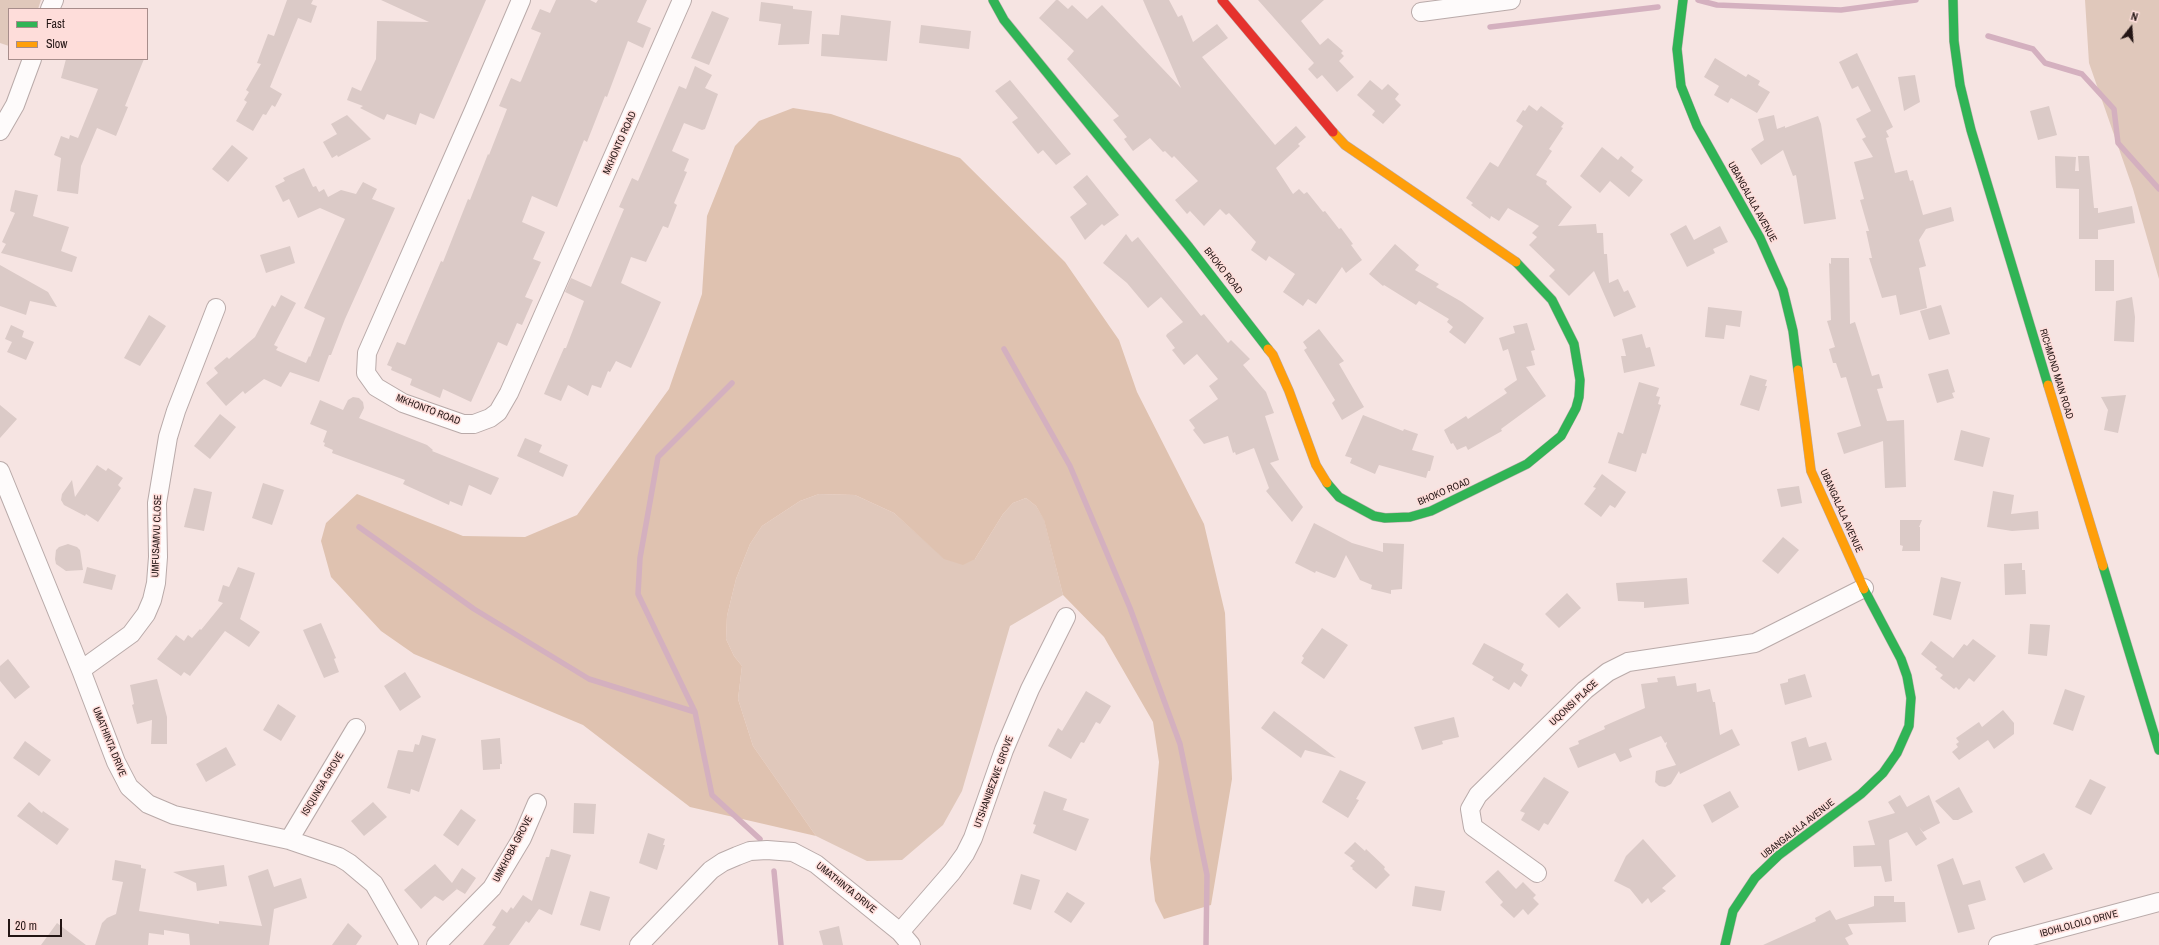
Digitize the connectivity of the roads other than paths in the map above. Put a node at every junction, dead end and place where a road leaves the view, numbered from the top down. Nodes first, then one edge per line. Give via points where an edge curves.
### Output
1 (521, 0) edge
2 (682, 0) edge
3 (992, 0) edge
4 (1222, 0) edge
5 (1511, 0) edge
6 (1683, 0) edge
7 (1953, 0) edge
8 (1421, 12) dead end
9 (32, 60) edge
10 (0, 131) edge
11 (216, 308) dead end
12 (0, 471) edge
13 (1864, 588) junction
14 (1066, 617) dead end
15 (81, 670) junction
16 (356, 728) dead end
17 (2159, 750) edge
18 (537, 803) dead end
19 (289, 840) junction
20 (1537, 873) dead end
21 (2159, 902) edge
22 (905, 939) edge
23 (410, 945) edge
24 (436, 945) edge
25 (639, 945) edge
26 (1725, 945) edge
27 (1998, 945) edge

1 - 2 street, MKHONTO ROAD via 367,353 366,373 376,387 403,403 463,424 474,424 490,418 498,412 509,393
3 - 4 street, BHOKO ROAD via 1004,20 1193,252 1273,355 1316,465 1338,497 1374,516 1410,517 1431,511 1527,464 1561,436 1579,397 1580,380 1574,344 1552,300 1530,275 1505,253 1345,145
5 - 8 street
6 - 13 street, UBANGALALA AVENUE via 1677,49 1681,86 1697,126 1760,238 1783,290 1792,331 1811,471
7 - 17 street, RICHMOND MAIN ROAD via 1954,41 1960,84 1972,130
9 - 10 street via 15,105
11 - 15 street, UMFUSAMVU CLOSE via 168,437 157,503 158,557 152,600 146,614 130,634
12 - 15 street, UMATHINTA DRIVE
13 - 20 street, UQONSI PLACE via 1755,643 1628,662 1608,672 1585,690 1478,795 1470,809 1470,822 1473,826
13 - 26 street, UBANGALALA AVENUE via 1901,658 1907,676 1911,698 1904,738 1882,774 1861,794 1779,855 1755,878 1733,911
14 - 22 street, UTSHANIBEZWE GROVE via 1024,702 965,854
15 - 19 street, UMATHINTA DRIVE via 116,762 129,787 138,797 174,815
16 - 19 street, ISIQUNGA GROVE
18 - 24 street, UMKHOBA GROVE via 522,838 492,888
19 - 23 street, UMATHINTA DRIVE via 339,857 360,871 374,884 385,900
21 - 27 street, IBOHLOLOLO DRIVE
22 - 25 street, UMATHINTA DRIVE via 816,864 793,852 767,850 750,851 736,856 711,870

